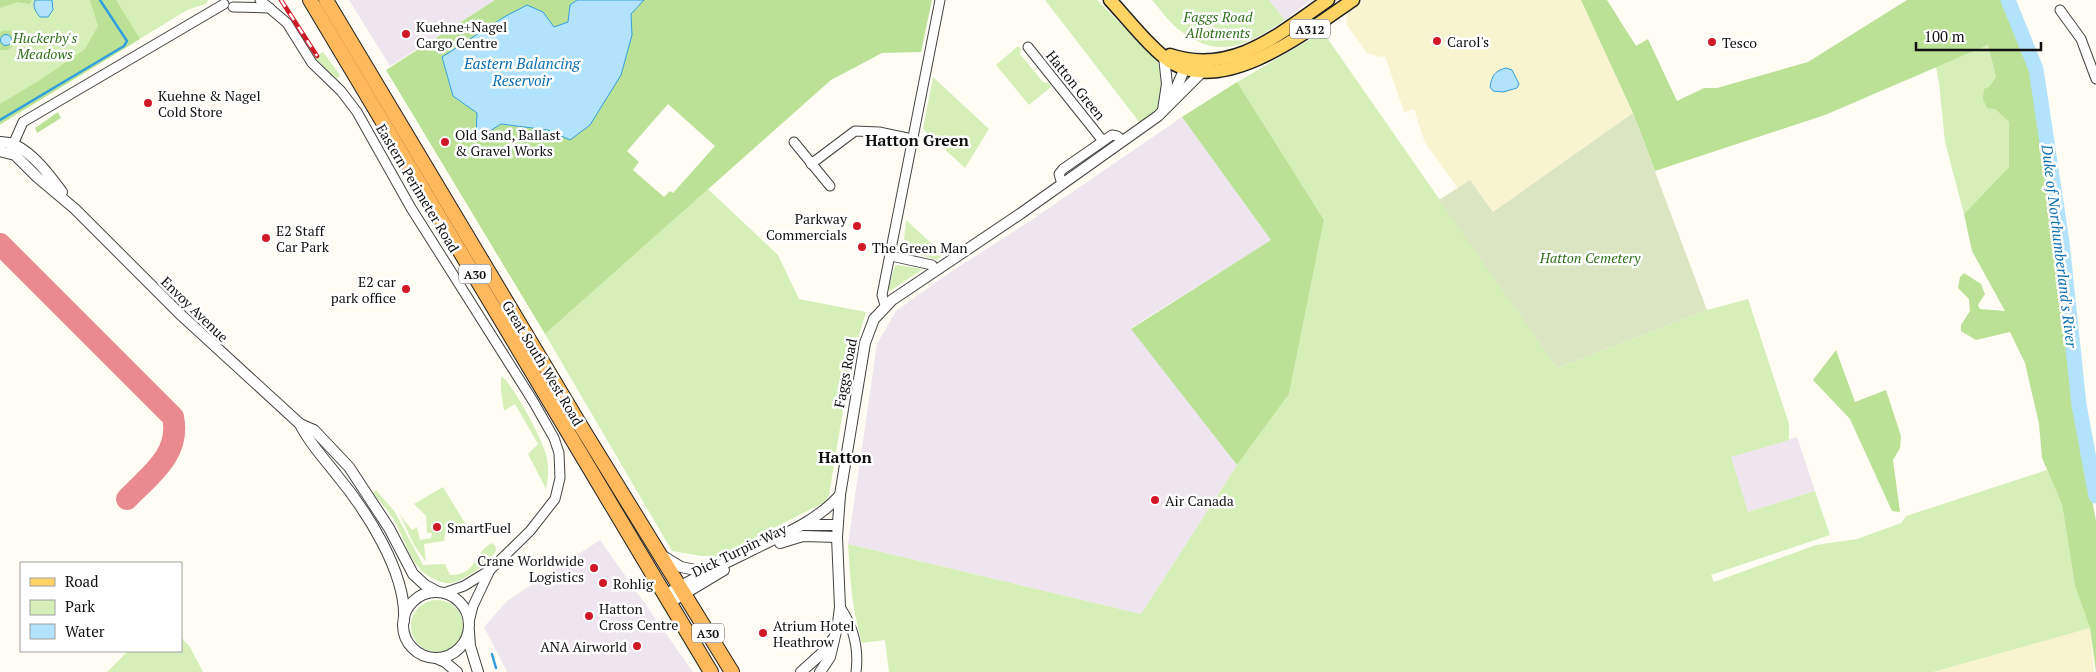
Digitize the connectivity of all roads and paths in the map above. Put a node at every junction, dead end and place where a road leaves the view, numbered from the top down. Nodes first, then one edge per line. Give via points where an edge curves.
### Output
1 (240, 0) edge
2 (260, 0) edge
3 (310, 0) edge
4 (326, 0) edge
5 (940, 0) edge
6 (1110, 0) edge
7 (1328, 0) edge
8 (1353, 0) edge
9 (226, 4) edge
10 (270, 8) junction
11 (2060, 10) dead end
12 (1028, 47) dead end
13 (1160, 53) junction
14 (1186, 64) junction
15 (1203, 71) junction
16 (2096, 79) edge
17 (1165, 110) junction
18 (912, 139) junction
19 (1103, 141) junction
20 (1123, 141) junction
21 (0, 142) edge
22 (794, 142) dead end
23 (8, 149) edge
24 (811, 164) junction
25 (1062, 184) junction
26 (830, 186) dead end
27 (891, 256) junction
28 (936, 270) junction
29 (885, 305) junction
30 (300, 424) junction
31 (840, 495) junction
32 (803, 525) junction
33 (838, 525) junction
34 (837, 537) junction
35 (660, 554) junction
36 (490, 570) junction
37 (705, 572) junction
38 (684, 587) junction
39 (441, 593) junction
40 (667, 599) junction
41 (840, 607) junction
42 (404, 620) junction
43 (469, 625) junction
44 (835, 635) junction
45 (436, 658) junction
46 (457, 672) edge
47 (478, 672) edge
48 (711, 672) edge
49 (732, 672) edge
50 (801, 672) edge
51 (820, 672) edge
52 (856, 672) edge

1 - 9 street
2 - 10 street, Eastern Perimeter Road
3 - 40 highway, Great South West Road / A30
4 - 35 highway, Great South West Road / A30 via 576,420
5 - 18 street
6 - 13 main road, A312
7 - 14 main road, A312 via 1255,49 1222,59
8 - 15 main road, A312 via 1265,56 1229,68
9 - 10 street
9 - 23 street via 23,122
10 - 36 street, Eastern Perimeter Road via 286,23 312,63 341,91 356,112 411,208 554,438 559,452 560,478 554,499 530,531
11 - 16 street via 2081,39
12 - 19 street, Hatton Green
13 - 14 main road, A312
13 - 17 street
14 - 15 main road, A312
14 - 17 street
15 - 17 street, Faggs Road
17 - 20 street, Faggs Road
18 - 24 street via 855,131
18 - 27 street
19 - 20 street via 1115,135
19 - 25 street via 1063,169 1059,174
20 - 25 street, Faggs Road
21 - 23 street
22 - 24 street
23 - 30 street, Envoy Avenue via 41,167 75,209 180,314
24 - 26 street
25 - 28 street, Faggs Road
27 - 28 street via 932,266
27 - 29 street via 882,294
28 - 29 street, Faggs Road
29 - 31 street, Faggs Road via 874,319 865,343
30 - 39 street, Envoy Avenue via 314,430 348,467 389,528 413,574 426,586
30 - 42 street, Envoy Avenue via 307,440 363,510 375,532 402,589
31 - 32 street, Dick Turpin Way
31 - 33 street, Faggs Road
32 - 33 street
32 - 37 street, Dick Turpin Way
33 - 34 street, Faggs Road
34 - 38 street, Dick Turpin Way via 792,538
34 - 41 street, Faggs Road
35 - 37 street via 681,567
35 - 38 highway, Great South West Road / A30
36 - 39 street, Eastern Perimeter Road via 464,586
36 - 43 street, Eastern Perimeter Road via 473,606
37 - 38 street, Dick Turpin Way
38 - 40 street
38 - 49 highway, Great South West Road / A30
39 - 42 street via 415,600
39 - 43 street via 457,599 463,606
40 - 48 highway, Great South West Road / A30
41 - 44 street, Faggs Road
41 - 52 street via 856,646
42 - 45 street via 409,644 421,654
43 - 45 street via 467,636 459,648
43 - 47 street via 470,646
44 - 50 street, Faggs Road
44 - 51 street, Faggs Road via 830,657
45 - 46 street

